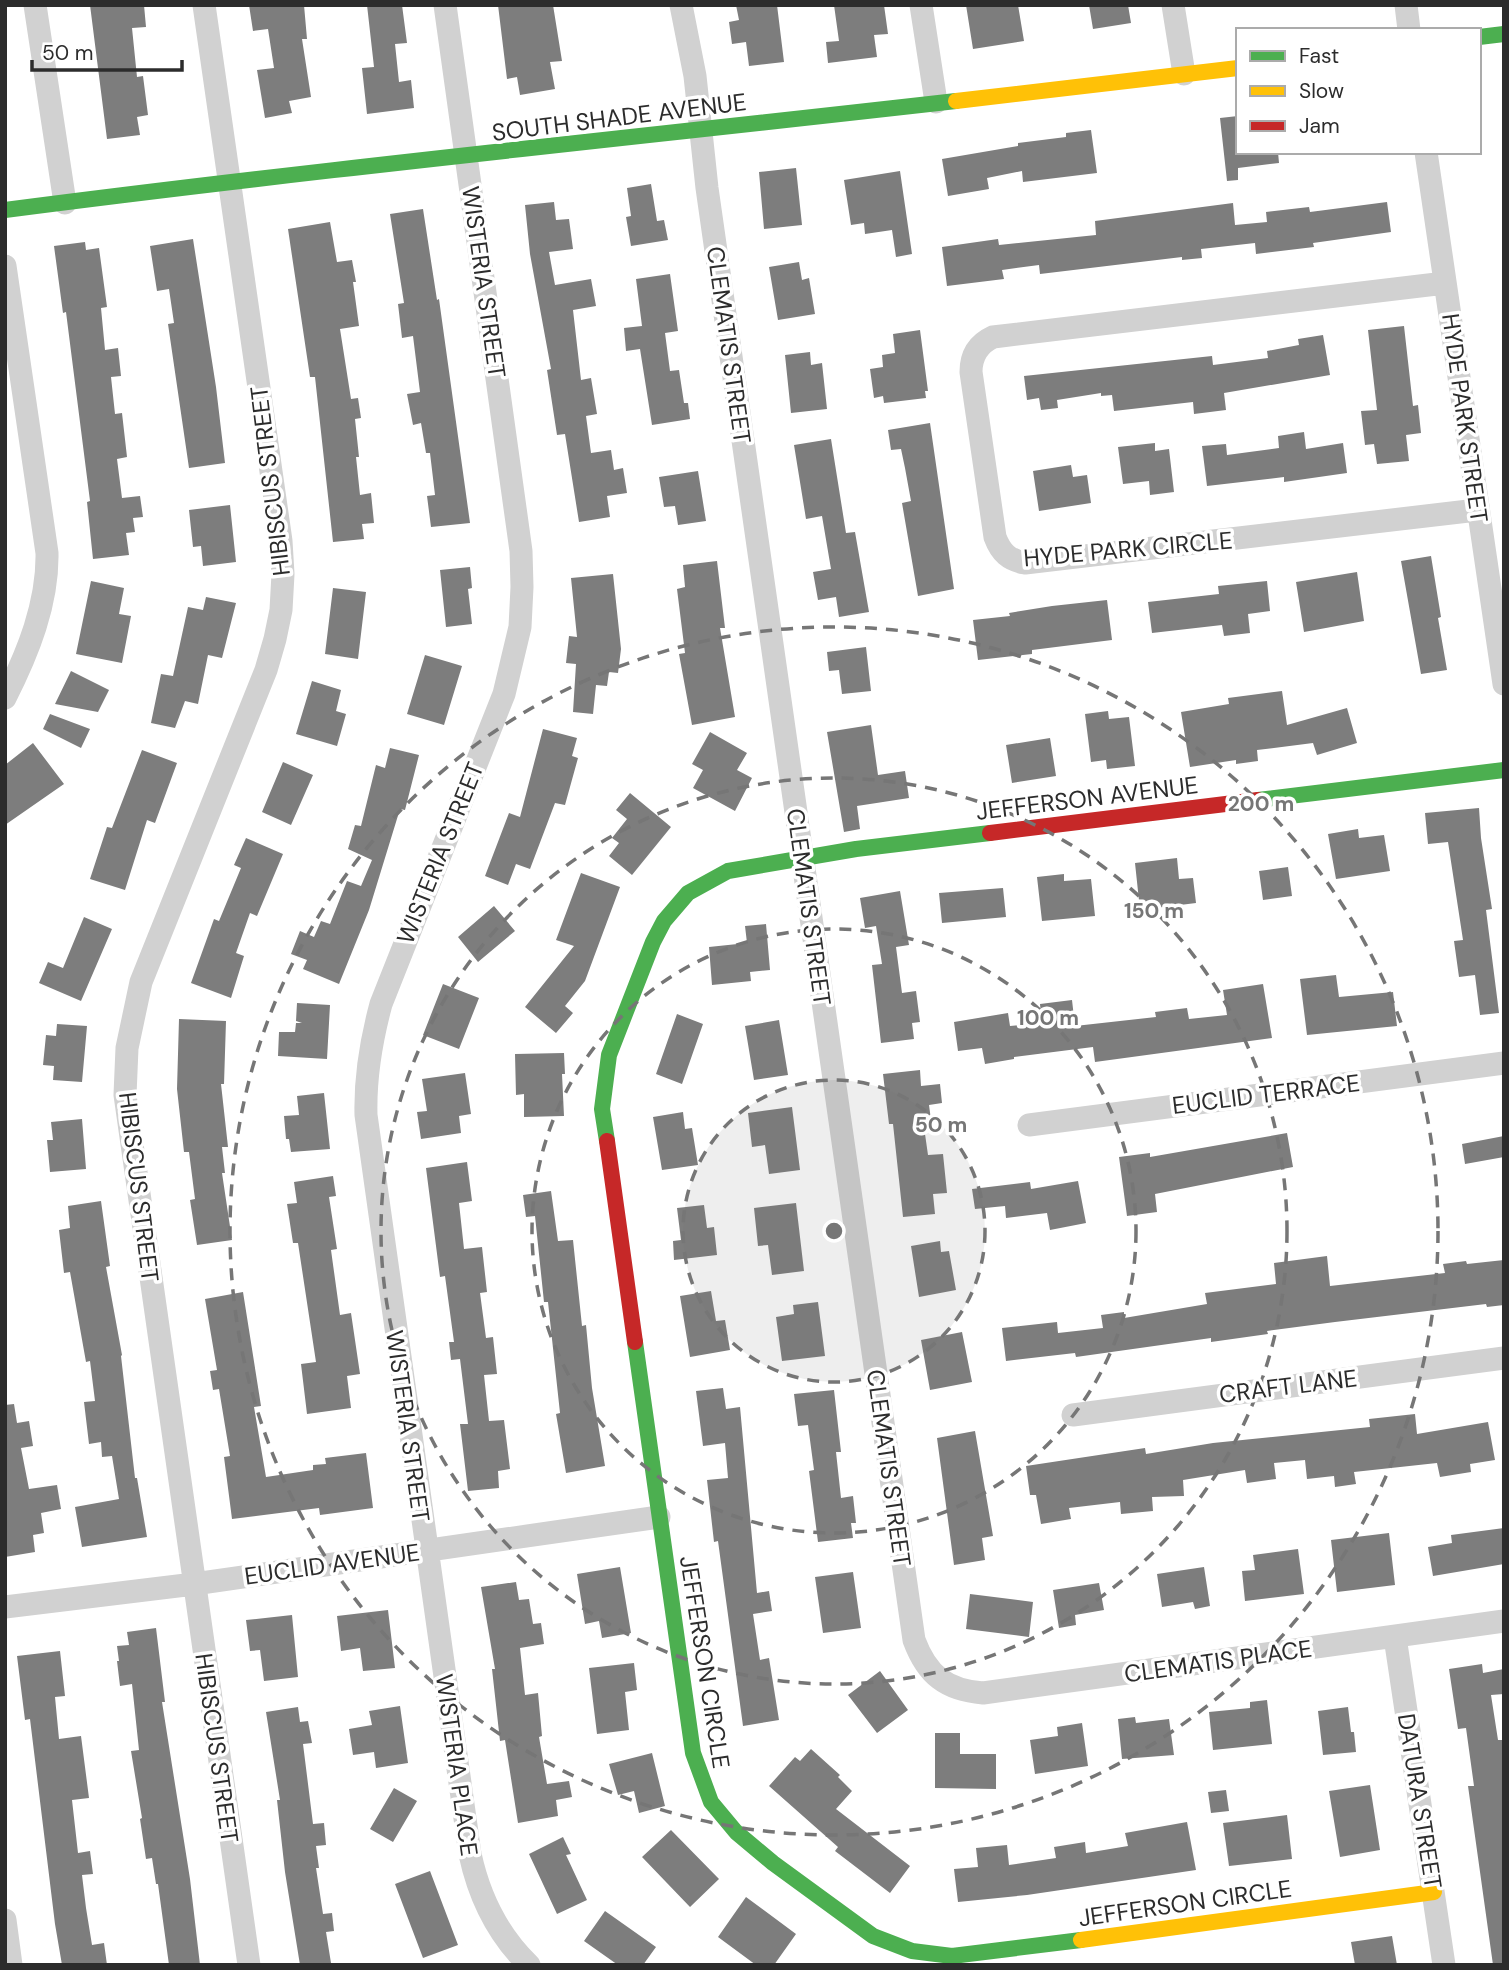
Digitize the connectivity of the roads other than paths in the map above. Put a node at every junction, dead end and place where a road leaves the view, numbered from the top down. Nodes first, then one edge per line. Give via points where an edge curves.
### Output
1 (36, 5) edge
2 (204, 5) edge
3 (445, 5) edge
4 (681, 5) edge
5 (921, 5) edge
6 (1173, 5) edge
7 (1406, 5) edge
8 (1409, 28) edge
9 (1504, 34) edge
10 (1481, 37) edge
11 (1236, 68) edge
12 (1184, 74) junction
13 (936, 102) junction
14 (700, 131) junction
15 (1426, 154) edge
16 (466, 158) junction
17 (230, 181) junction
18 (65, 203) junction
19 (5, 210) edge
20 (5, 265) edge
21 (1445, 283) junction
22 (1477, 510) junction
23 (1500, 625) edge
24 (1504, 684) edge
25 (5, 698) edge
26 (1504, 770) edge
27 (802, 858) junction
28 (1504, 1063) edge
29 (1029, 1125) dead end
30 (1504, 1358) edge
31 (1073, 1415) dead end
32 (659, 1517) junction
33 (426, 1550) junction
34 (194, 1584) junction
35 (5, 1607) edge
36 (1504, 1621) edge
37 (1395, 1637) junction
38 (936, 1676) joint
39 (1434, 1892) junction
40 (5, 1920) edge
41 (12, 1965) edge
42 (248, 1965) edge
43 (529, 1965) edge
44 (1444, 1965) edge

1 - 18 street
2 - 17 street, HIBISCUS STREET
3 - 16 street, WISTERIA STREET
4 - 14 street, CLEMATIS STREET
5 - 13 street
6 - 12 street
7 - 8 street
9 - 10 street
11 - 12 street, SOUTH SHADE AVENUE
12 - 13 street, SOUTH SHADE AVENUE
13 - 14 street, SOUTH SHADE AVENUE
14 - 16 street, SOUTH SHADE AVENUE
14 - 27 street, CLEMATIS STREET
15 - 21 street, HYDE PARK STREET
16 - 17 street, SOUTH SHADE AVENUE
16 - 33 street, WISTERIA STREET via 521,551 520,627 504,694 381,1004 365,1090 368,1145
17 - 18 street, SOUTH SHADE AVENUE
17 - 34 street, HIBISCUS STREET via 281,541 281,610 266,670 142,982 127,1048 125,1095
18 - 19 street, SOUTH SHADE AVENUE
20 - 25 street via 47,553 44,598
21 - 22 street, HYDE PARK STREET
21 - 22 street, HYDE PARK CIRCLE via 993,337 976,350 971,373 995,537 1000,549 1014,561 1026,564
22 - 23 street, HYDE PARK STREET
23 - 24 street, HYDE PARK STREET
26 - 27 street, JEFFERSON AVENUE
27 - 32 street, JEFFERSON CIRCLE via 728,871 688,893 670,912 653,942 608,1055 601,1109
27 - 38 street, CLEMATIS STREET via 914,1640 920,1657
28 - 29 street, EUCLID TERRACE
30 - 31 street, CRAFT LANE
32 - 33 street, EUCLID AVENUE
32 - 39 street, JEFFERSON CIRCLE via 693,1753 709,1797 745,1841 881,1940 921,1953 962,1955
33 - 34 street, EUCLID AVENUE
33 - 43 street, WISTERIA PLACE via 474,1872 496,1923
34 - 35 street, EUCLID AVENUE
34 - 42 street, HIBISCUS STREET
36 - 37 street, CLEMATIS PLACE
37 - 38 street, CLEMATIS PLACE via 983,1693 949,1685
37 - 39 street, DATURA STREET
39 - 44 street, DATURA STREET
40 - 41 street

